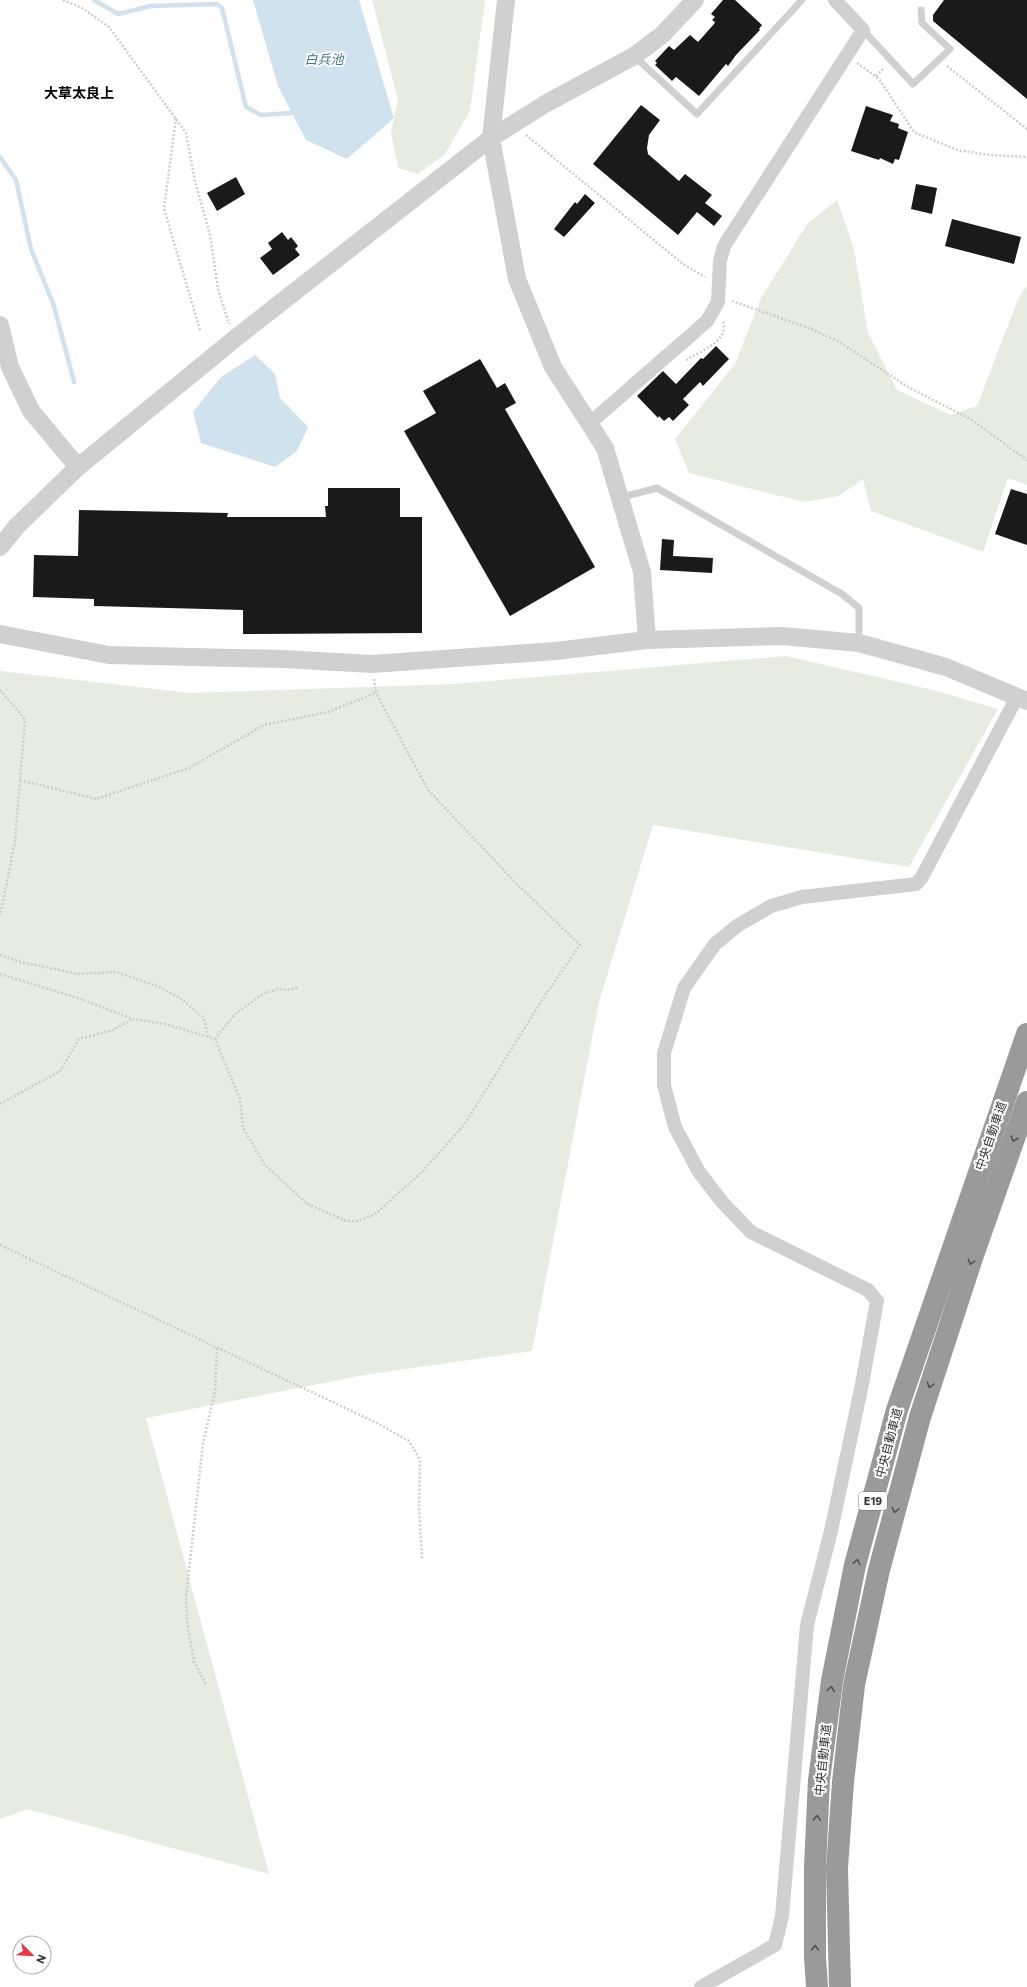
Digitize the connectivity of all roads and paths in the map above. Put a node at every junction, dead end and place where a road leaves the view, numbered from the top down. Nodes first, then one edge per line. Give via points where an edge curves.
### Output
1 (63, 0) edge
2 (506, 0) edge
3 (695, 0) edge
4 (802, 0) edge
5 (835, 0) edge
6 (921, 10) dead end
7 (863, 30) junction
8 (847, 55) junction
9 (634, 56) junction
10 (939, 59) junction
11 (176, 118) junction
12 (513, 124) junction
13 (1027, 129) edge
14 (491, 138) junction
15 (1027, 156) edge
16 (718, 290) junction
17 (0, 325) edge
18 (200, 330) dead end
19 (237, 337) junction
20 (590, 423) junction
21 (1027, 460) edge
22 (78, 467) junction
23 (619, 498) junction
24 (0, 547) edge
25 (0, 634) edge
26 (647, 640) junction
27 (859, 643) junction
28 (372, 664) junction
29 (0, 690) edge
30 (376, 693) junction
31 (1022, 699) edge
32 (20, 780) junction
33 (0, 916) edge
34 (0, 955) edge
35 (0, 974) edge
36 (298, 987) dead end
37 (134, 1018) junction
38 (1027, 1034) edge
39 (208, 1037) junction
40 (215, 1039) junction
41 (1027, 1102) edge
42 (0, 1104) edge
43 (0, 1246) edge
44 (217, 1348) junction
45 (422, 1559) dead end
46 (206, 1684) dead end
47 (701, 1987) edge
48 (817, 1987) edge
49 (840, 1987) edge

1 - 11 path via 82,8 109,27
2 - 14 street
3 - 9 street via 662,35
4 - 9 lane via 697,114
5 - 7 street
6 - 10 lane via 922,23 950,49
7 - 8 street
7 - 10 lane via 913,84
8 - 15 path via 879,79 914,132 957,150 990,155
8 - 16 street via 724,246
9 - 12 street
10 - 13 path
11 - 18 path via 164,209
11 - 19 path via 186,133 195,181 210,235 218,288 228,322
12 - 14 street
12 - 16 path via 682,264
14 - 19 street
14 - 20 street via 517,279 553,368
16 - 20 street via 718,302 707,321
16 - 21 path via 840,343 908,387 972,420
17 - 22 street via 10,367 31,411
19 - 22 street
20 - 23 street via 605,448
22 - 24 street via 17,526
23 - 26 street via 642,572
23 - 27 lane via 657,488 842,594 859,608
25 - 28 street via 109,655
26 - 27 street via 782,636
26 - 28 street via 556,651
27 - 31 street via 946,667
28 - 30 path
29 - 32 path via 25,719
30 - 32 path via 328,712 264,725 189,768 96,799
30 - 40 path via 428,790 515,882 580,945 544,997 464,1125 423,1171 374,1215 357,1221 346,1221 306,1203 265,1165 243,1128 240,1099
31 - 47 street via 916,884 802,897 771,906 737,926 715,944 684,988 664,1053 664,1085 675,1127 699,1172 723,1203 751,1232 868,1290 877,1301 831,1531 807,1625 782,1916 775,1945
32 - 33 path via 15,841
34 - 39 path via 79,974 116,972 157,986 180,998 204,1018
35 - 37 path
36 - 40 path via 290,990 277,988 264,994 235,1014
37 - 39 path
37 - 42 path via 113,1030 79,1039 60,1071
48 -> 38 highway, 中央自動車道 / E19 via 815,1867 819,1780 832,1681 856,1565 897,1410
39 - 40 path
41 -> 49 highway, 中央自動車道 / E19 via 920,1417 879,1570 854,1685 837,1868
43 - 44 path
44 - 45 path via 377,1423 409,1441 420,1460
44 - 46 path via 215,1392 203,1443 186,1597 187,1622 194,1662

